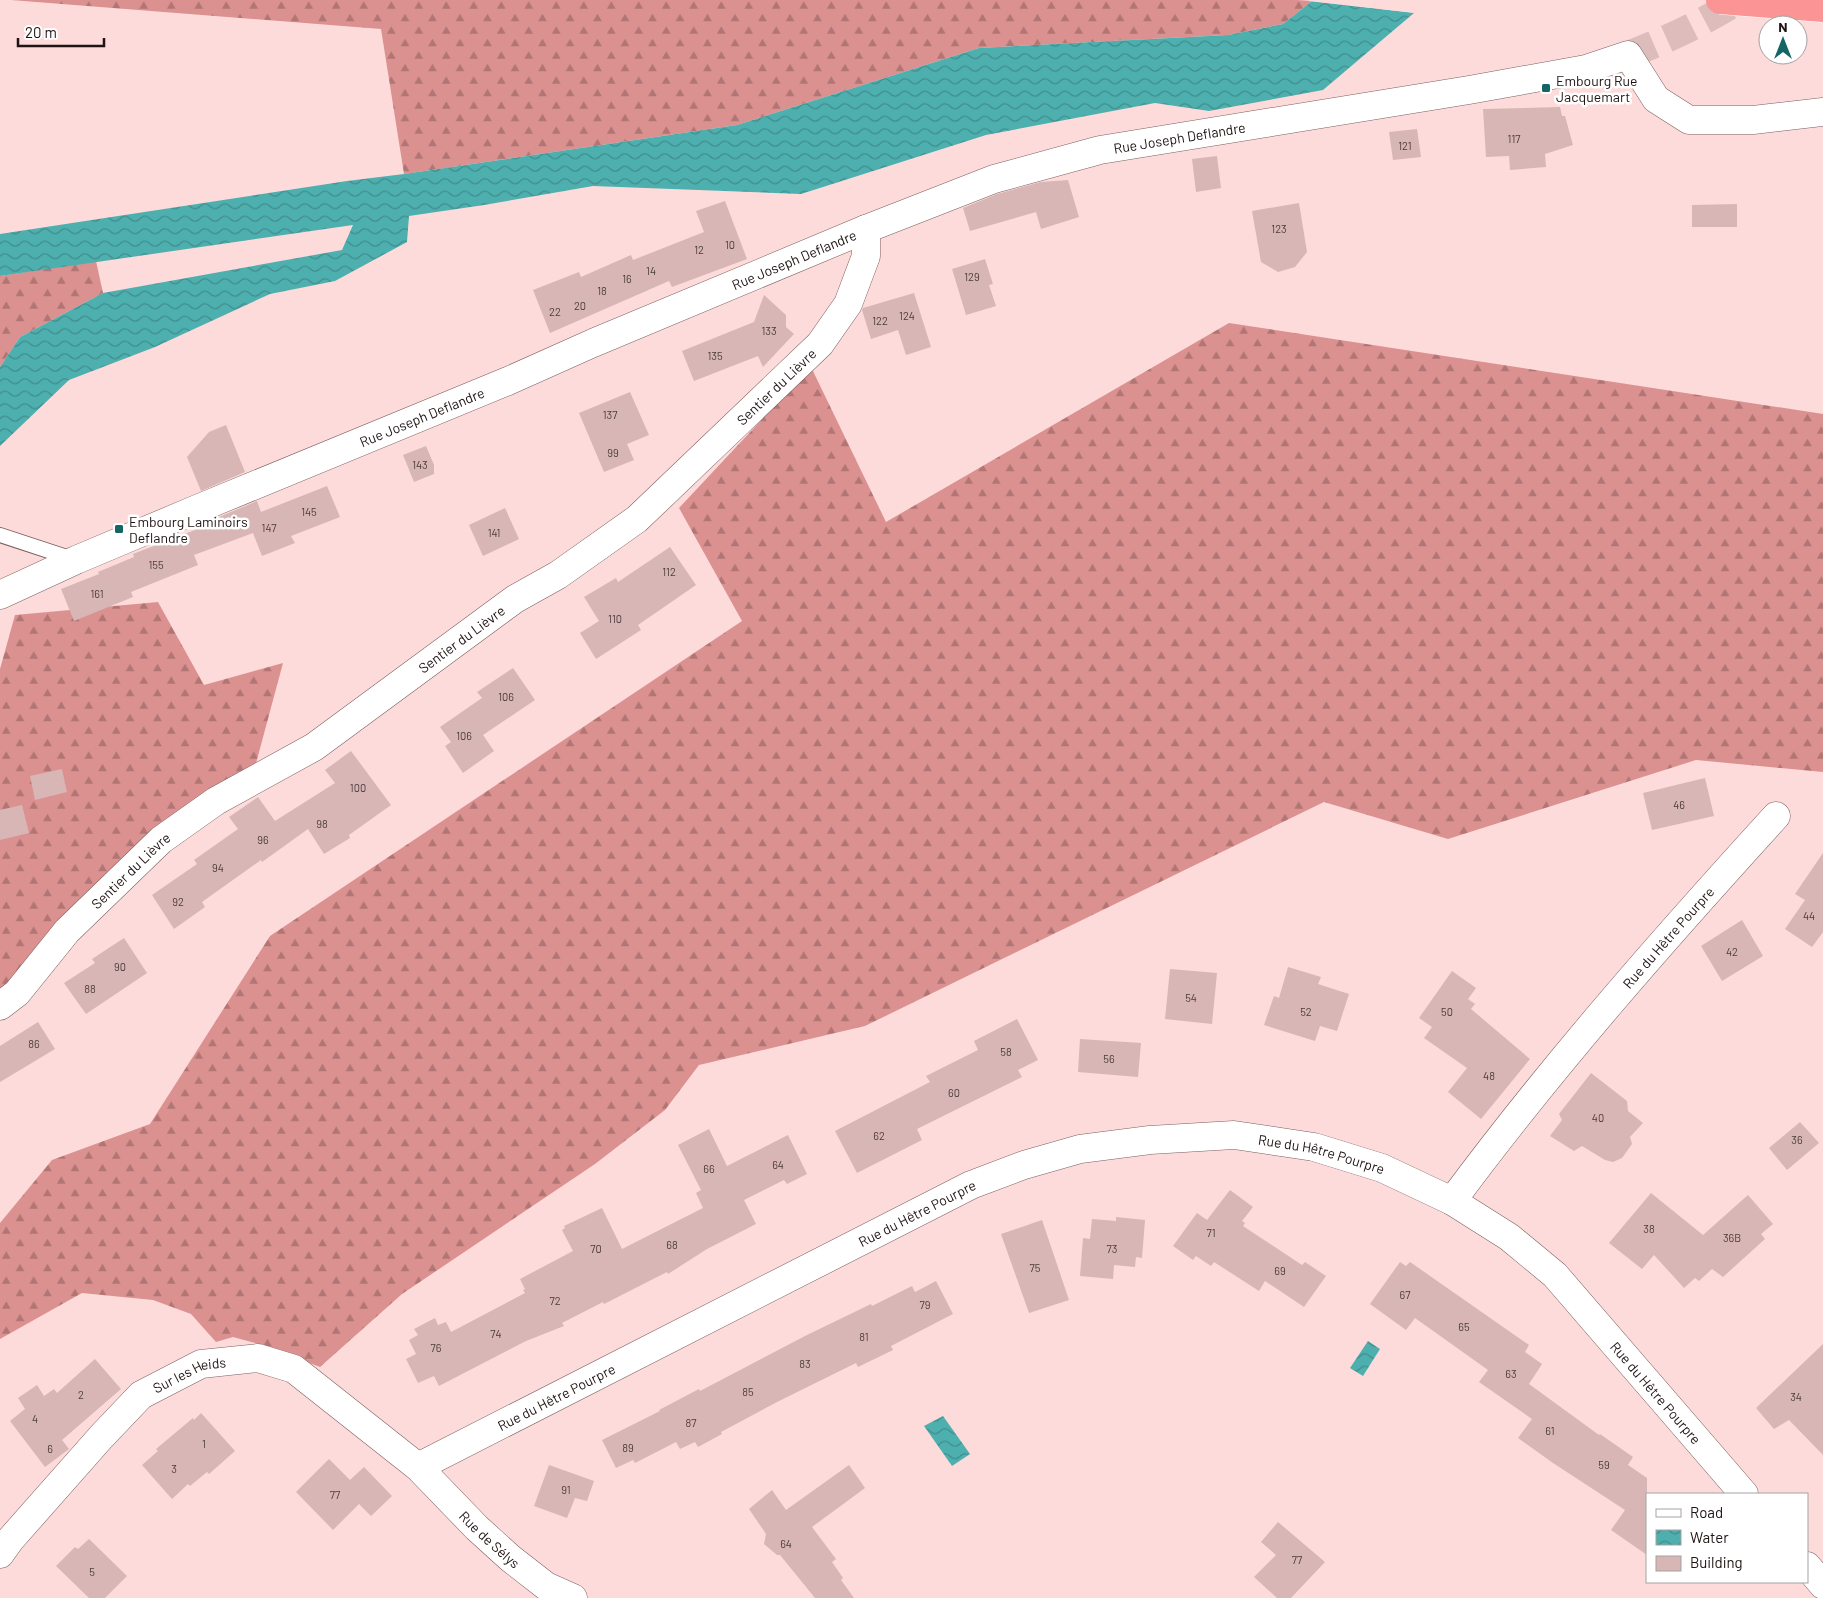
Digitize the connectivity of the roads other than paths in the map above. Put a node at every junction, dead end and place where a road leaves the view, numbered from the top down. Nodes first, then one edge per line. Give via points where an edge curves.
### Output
1 (1720, 0) edge
2 (1823, 8) edge
3 (1823, 112) edge
4 (866, 229) junction
5 (0, 535) edge
6 (76, 560) junction
7 (0, 595) edge
8 (1776, 816) dead end
9 (0, 1006) edge
10 (1452, 1201) junction
11 (418, 1467) junction
12 (1743, 1493) edge
13 (0, 1554) edge
14 (1808, 1567) edge
15 (1823, 1585) edge
16 (573, 1598) edge

1 - 2 highway, bridge
3 - 4 street, Rue Joseph Deflandre via 1753,120 1689,120 1656,99 1628,55 1586,69 1100,150 994,179
4 - 6 street, Rue Joseph Deflandre
4 - 9 street, Sentier du Lièvre via 866,256 848,304 820,344 636,519 558,575 514,599 314,747 216,801 161,840 67,931 17,993
5 - 6 lane
6 - 7 street, Rue Joseph Deflandre
8 - 10 street, Rue du Hêtre Pourpre via 1660,944 1489,1151
10 - 11 street, Rue du Hêtre Pourpre via 1382,1168 1323,1150 1234,1135 1150,1140 1080,1149 1024,1165 946,1197
10 - 12 street, Rue du Hêtre Pourpre via 1509,1237 1555,1275
11 - 13 street, Sur les Heids via 294,1370 258,1358 200,1364 141,1395
11 - 16 street, Rue de Sélys via 476,1528 510,1558 546,1586
14 - 15 street

